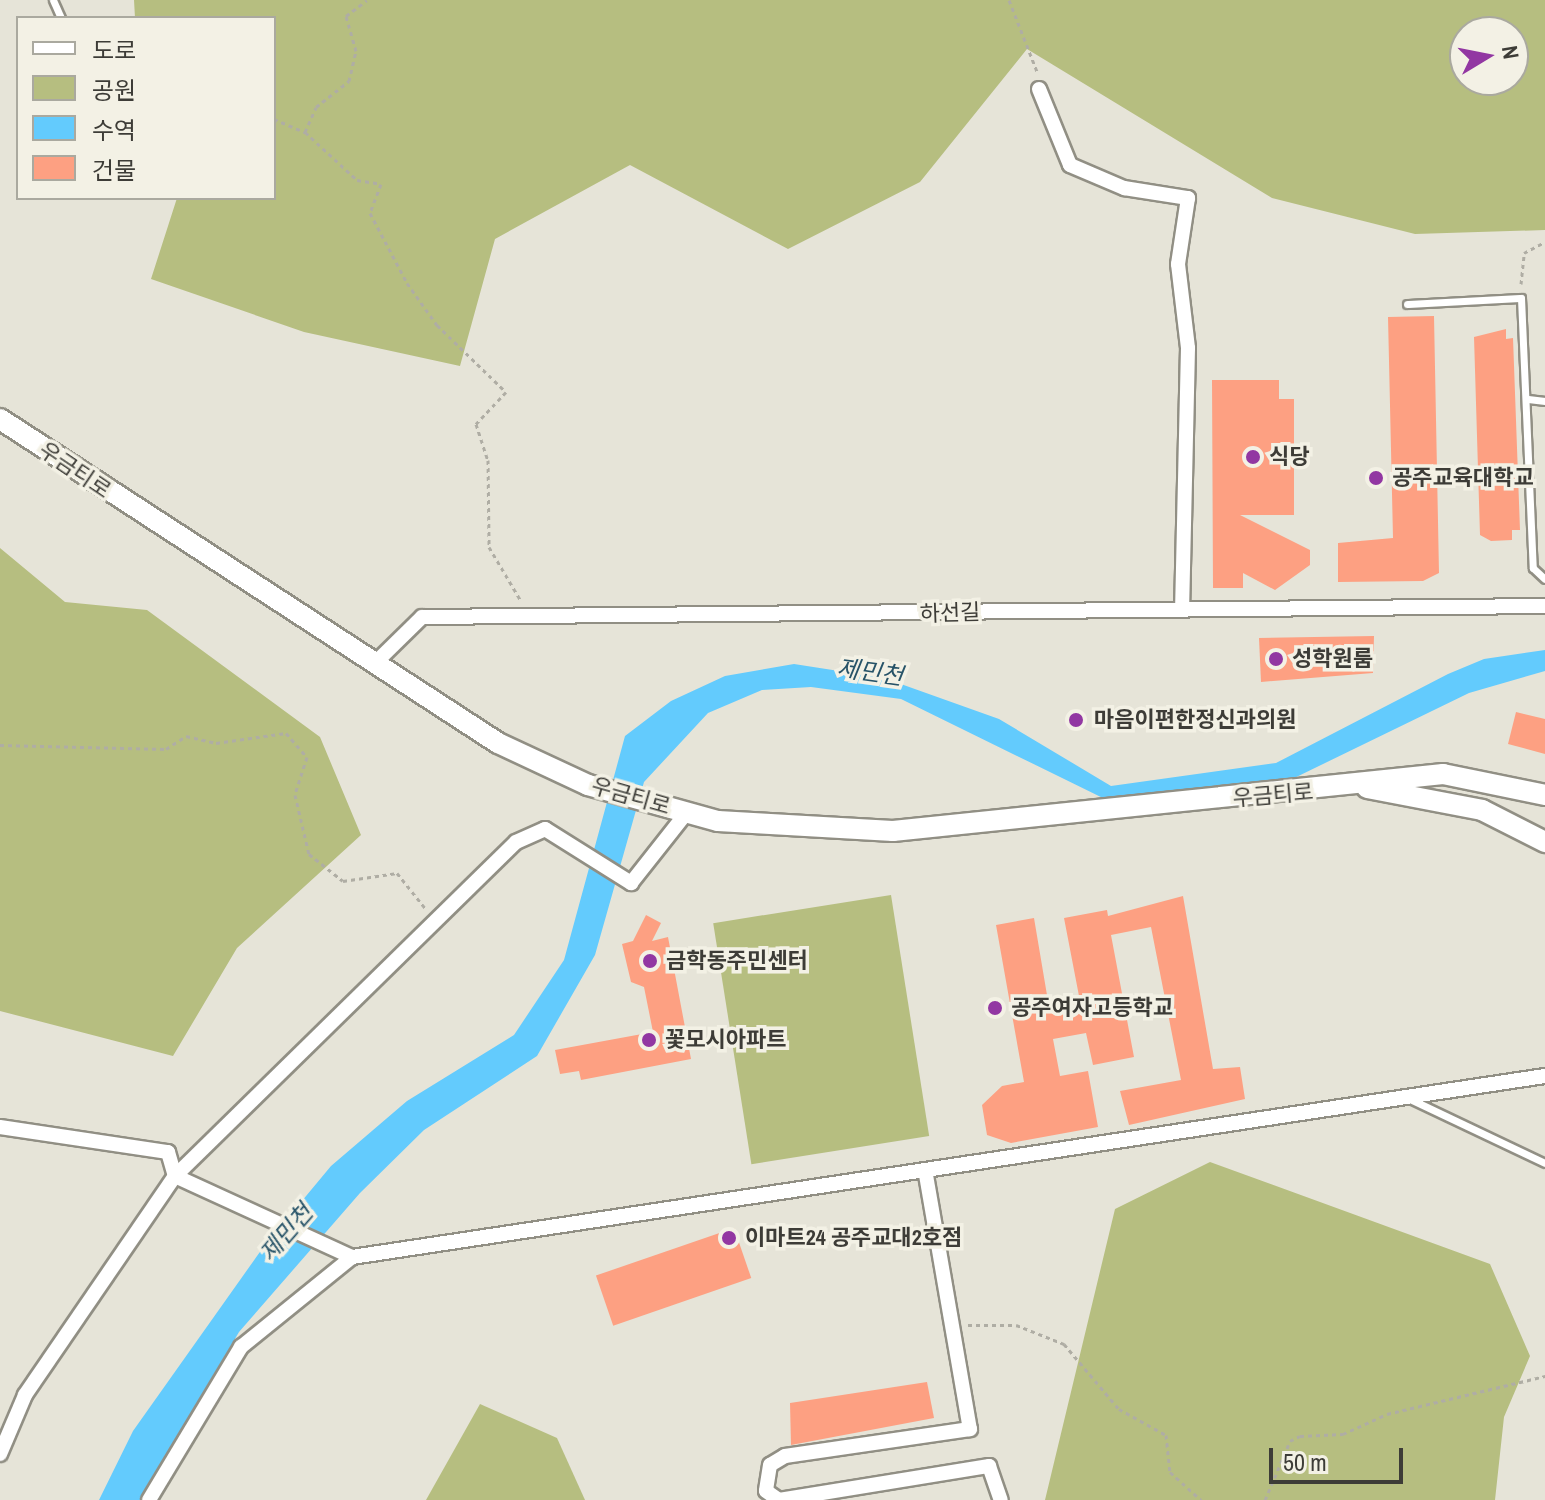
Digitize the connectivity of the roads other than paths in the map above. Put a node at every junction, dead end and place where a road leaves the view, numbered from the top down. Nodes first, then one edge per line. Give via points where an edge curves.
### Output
1 (1039, 89) road end
2 (1407, 304) dead end
3 (1528, 399) junction
4 (1545, 401) edge
5 (0, 419) edge
6 (1545, 579) edge
7 (1545, 606) edge
8 (1182, 610) junction
9 (374, 664) junction
10 (1363, 787) junction
11 (1545, 795) edge
12 (687, 812) junction
13 (1545, 842) edge
14 (1545, 1076) edge
15 (1410, 1099) junction
16 (0, 1127) edge
17 (1545, 1163) edge
18 (926, 1175) junction
19 (175, 1176) junction
20 (352, 1257) junction
21 (0, 1454) edge
22 (149, 1500) edge
23 (1001, 1500) edge

1 - 8 street via 1070,165 1124,188 1188,198 1178,264 1188,348
2 - 3 lane via 1521,298
3 - 4 lane
3 - 6 lane via 1533,568
5 - 9 main road, 우금티로
7 - 8 street, 하선길
8 - 9 street, 하선길 via 422,617
9 - 12 main road, 우금티로 via 498,743 588,785
10 - 11 main road, 우금티로 via 1443,774
10 - 12 main road, 우금티로 via 893,831 798,830
10 - 13 main road, 우금티로 via 1482,810
12 - 19 street via 631,883 545,829 516,842
14 - 15 street
15 - 17 lane
15 - 18 street
16 - 19 street via 168,1152
18 - 20 street via 638,1209
18 - 23 street via 970,1429 785,1456 770,1465 766,1491 779,1500 989,1466
19 - 20 street
19 - 21 street via 25,1395
20 - 22 street via 241,1347

